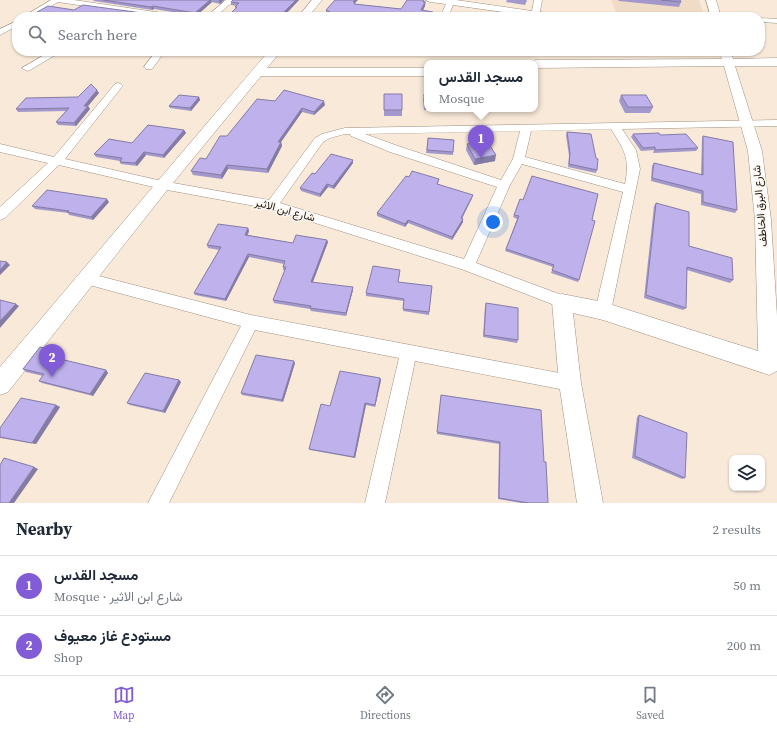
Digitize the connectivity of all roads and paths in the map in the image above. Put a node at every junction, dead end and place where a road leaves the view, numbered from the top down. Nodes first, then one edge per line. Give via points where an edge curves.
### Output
1 (57, 0) edge
2 (231, 0) edge
3 (317, 0) edge
4 (430, 0) edge
5 (538, 0) edge
6 (711, 0) edge
7 (451, 1) edge
8 (136, 3) edge
9 (126, 10) junction
10 (36, 12) edge
11 (123, 12) edge
12 (140, 12) edge
13 (216, 12) edge
14 (310, 12) edge
15 (446, 12) edge
16 (513, 12) edge
17 (536, 12) edge
18 (714, 12) edge
19 (765, 21) edge
20 (777, 22) edge
21 (12, 25) edge
22 (0, 32) edge
23 (49, 56) edge
24 (157, 56) edge
25 (271, 56) edge
26 (727, 56) edge
27 (777, 62) edge
28 (538, 64) edge
29 (424, 65) edge
30 (149, 67) dead end
31 (730, 67) junction
32 (27, 68) dead end
33 (260, 69) junction
34 (777, 70) edge
35 (424, 72) edge
36 (538, 72) edge
37 (118, 86) dead end
38 (747, 122) junction
39 (777, 123) edge
40 (614, 125) junction
41 (526, 128) junction
42 (345, 130) junction
43 (0, 148) edge
44 (519, 159) junction
45 (56, 162) junction
46 (162, 185) junction
47 (504, 185) junction
48 (630, 190) junction
49 (272, 205) junction
50 (0, 215) edge
51 (468, 266) junction
52 (87, 279) junction
53 (562, 302) junction
54 (603, 311) junction
55 (251, 322) junction
56 (409, 352) junction
57 (773, 367) edge
58 (3, 377) edge
59 (570, 383) junction
60 (158, 503) edge
61 (375, 503) edge
62 (590, 503) edge

1 - 9 street
1 - 10 street
2 - 13 street
3 - 14 main road
4 - 7 street
5 - 17 street
6 - 18 main road
7 - 15 street
7 - 16 street
8 - 9 street
9 - 11 street
9 - 12 street
19 - 20 street
21 - 22 street
23 - 32 street
24 - 30 street
25 - 33 main road
26 - 31 main road, شارع البرق الخاطف
27 - 31 main road
28 - 31 main road
29 - 33 main road
31 - 34 main road
31 - 36 main road
31 - 38 main road, شارع البرق الخاطف
33 - 35 main road
33 - 46 main road
37 - 45 street
38 - 39 street
38 - 40 street
38 - 57 main road, شارع البرق الخاطف via 755,151 763,220
40 - 41 street
40 - 48 street via 630,150 634,169
41 - 42 street
41 - 44 street
42 - 47 street
42 - 49 street via 319,140
43 - 45 street, شارع ابن الاثير
44 - 47 street
44 - 48 street
45 - 46 street, شارع ابن الاثير
45 - 50 street
46 - 49 street, شارع ابن الاثير
46 - 52 main road
47 - 51 street
48 - 54 street
49 - 51 street, شارع ابن الاثير
51 - 53 street, شارع ابن الاثير
52 - 55 street
52 - 58 main road
53 - 54 main road
53 - 59 main road
54 - 57 main road
55 - 56 street
55 - 60 street
56 - 59 street
56 - 61 street
59 - 62 main road

